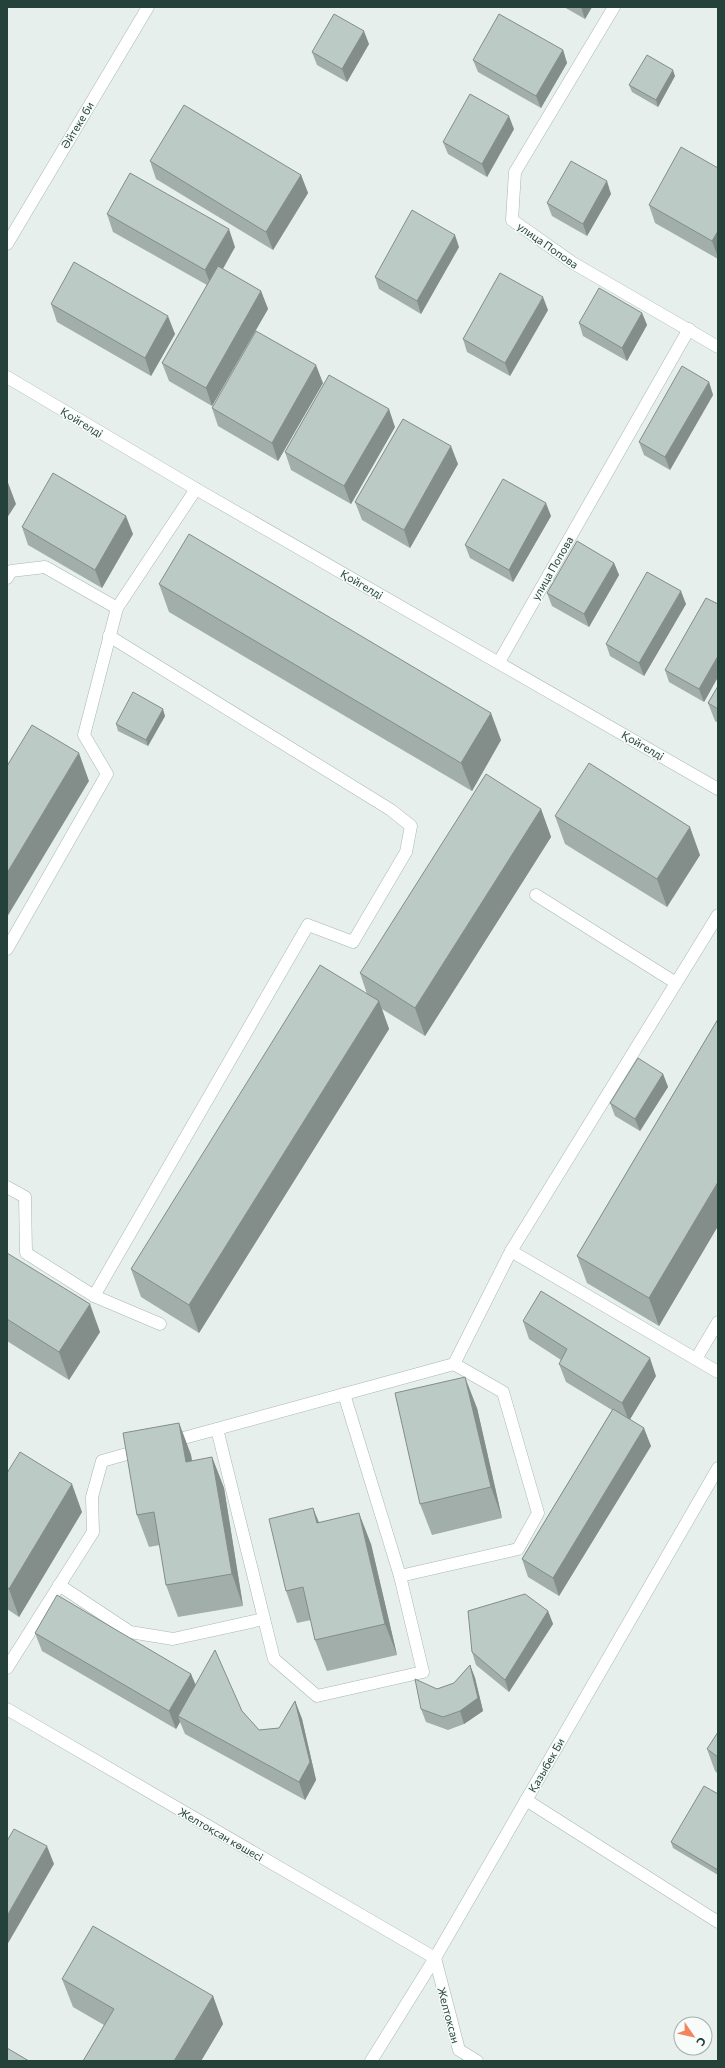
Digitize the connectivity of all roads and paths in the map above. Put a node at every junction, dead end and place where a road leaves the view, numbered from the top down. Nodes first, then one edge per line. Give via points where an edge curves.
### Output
1 (148, 7) edge
2 (614, 7) edge
3 (7, 244) edge
4 (689, 329) junction
5 (718, 347) edge
6 (7, 378) edge
7 (196, 489) junction
8 (7, 578) edge
9 (117, 608) junction
10 (109, 636) junction
11 (499, 662) junction
12 (718, 789) edge
13 (536, 895) dead end
14 (718, 915) edge
15 (7, 949) edge
16 (676, 983) junction
17 (7, 1187) edge
18 (510, 1251) junction
19 (94, 1296) junction
20 (718, 1322) edge
21 (160, 1324) dead end
22 (696, 1359) junction
23 (454, 1364) junction
24 (718, 1372) edge
25 (344, 1394) junction
26 (217, 1429) junction
27 (718, 1468) edge
28 (400, 1576) junction
29 (59, 1585) junction
30 (264, 1619) junction
31 (7, 1668) edge
32 (7, 1709) edge
33 (526, 1800) junction
34 (718, 1922) edge
35 (435, 1958) junction
36 (371, 2061) edge
37 (477, 2061) edge

1 - 3 street, Әйтеке би
2 - 4 street, улица Попова via 515,172 512,220 573,263
4 - 5 street, улица Попова
4 - 11 street, улица Попова
6 - 7 street, Қойгелді
7 - 9 street
7 - 11 street, Қойгелді
8 - 9 street via 11,571 45,567
9 - 10 street
10 - 15 street via 84,735 107,774
10 - 19 street via 391,810 411,826 406,852 352,942 308,925
11 - 12 street, Қойгелді
13 - 16 street
14 - 16 street
16 - 18 street
17 - 19 street via 25,1197 26,1253
18 - 22 street
18 - 23 street
19 - 21 street
20 - 22 street
22 - 24 street
23 - 25 street
23 - 28 street via 503,1392 538,1513 518,1549
25 - 26 street
25 - 28 street
26 - 29 street via 102,1461 92,1497 93,1532
26 - 30 street
27 - 33 street, Қазыбек Би
28 - 30 street via 423,1672 318,1696 274,1659
29 - 30 street via 130,1632 173,1640
29 - 31 street
32 - 35 street, Желтоқсан көшесі
33 - 34 street
33 - 35 street, Қазыбек Би
35 - 36 street, Қазыбек Би
35 - 37 street, Желтоксан via 458,2050

